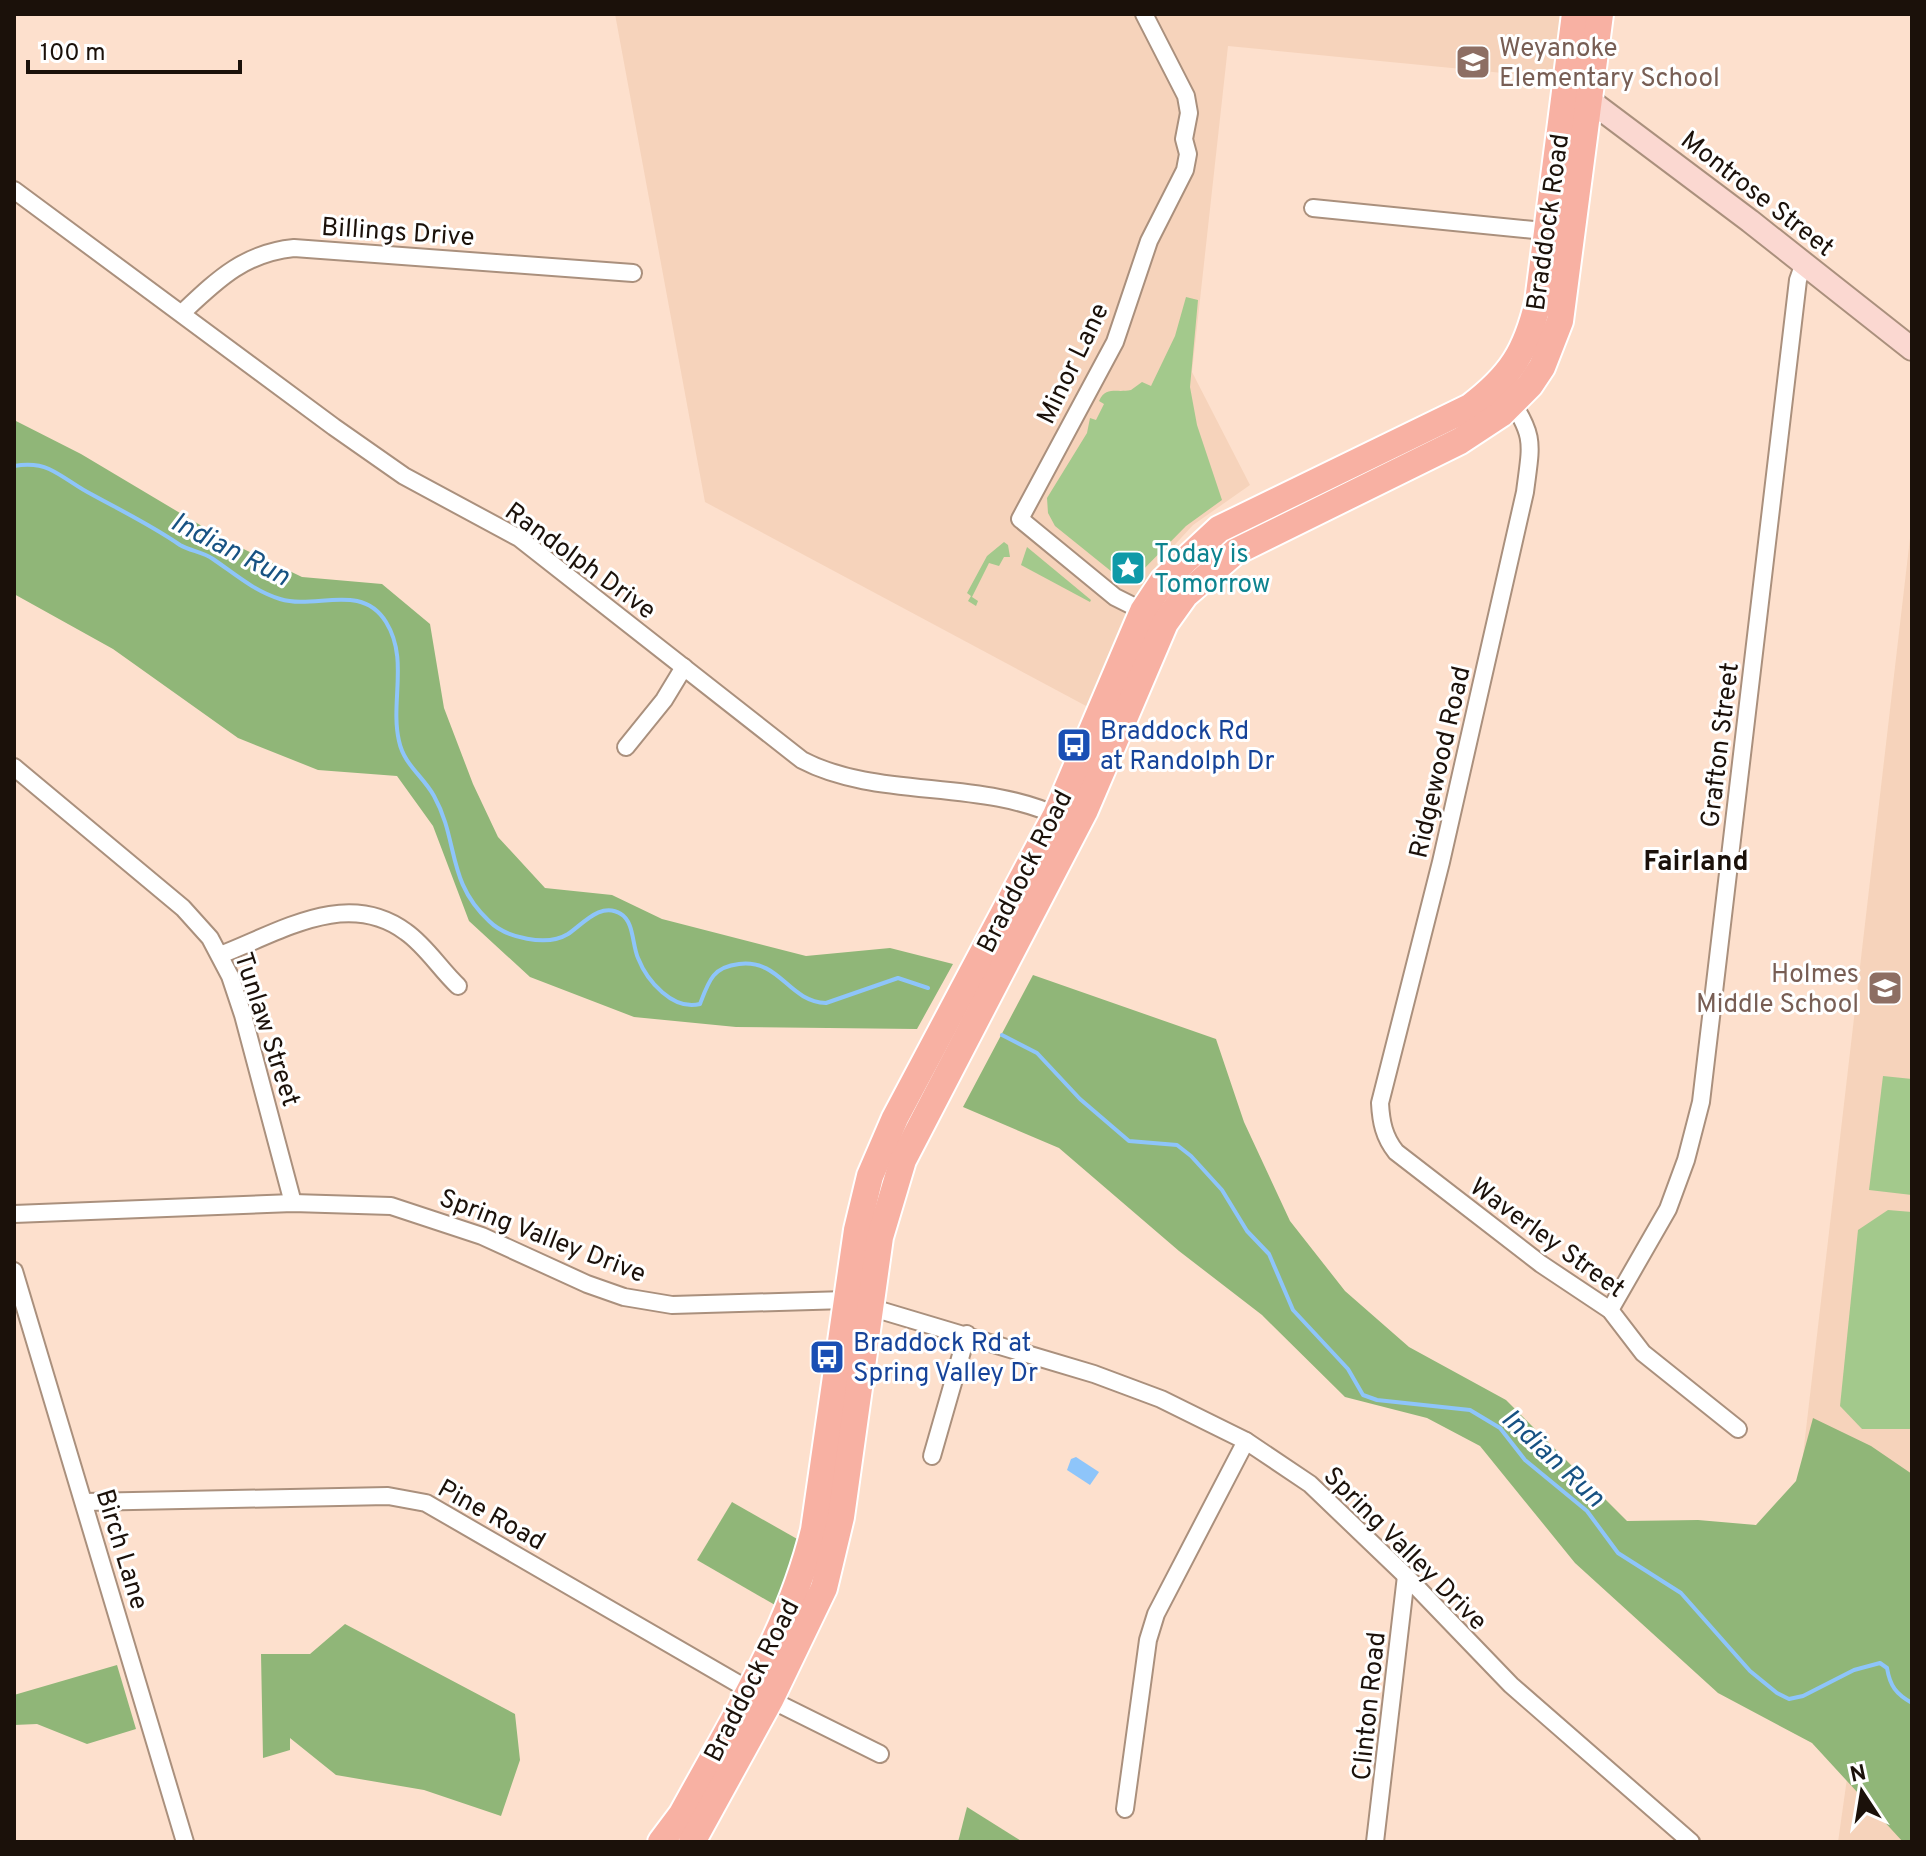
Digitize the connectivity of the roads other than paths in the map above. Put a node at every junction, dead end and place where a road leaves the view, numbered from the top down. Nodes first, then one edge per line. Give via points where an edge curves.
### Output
1 (1144, 14) edge
2 (1575, 14) edge
3 (1600, 14) edge
4 (1566, 84) junction
5 (1589, 99) junction
6 (14, 190) edge
7 (1313, 208) dead end
8 (1559, 232) junction
9 (1804, 263) junction
10 (633, 273) dead end
11 (182, 313) junction
12 (1912, 349) edge
13 (1507, 394) junction
14 (1154, 617) junction
15 (684, 667) junction
16 (626, 747) dead end
17 (14, 767) edge
18 (1066, 820) junction
19 (220, 955) junction
20 (458, 986) dead end
21 (1396, 1152) joint
22 (293, 1203) junction
23 (14, 1214) edge
24 (14, 1271) edge
25 (858, 1303) junction
26 (1610, 1310) junction
27 (967, 1334) junction
28 (1738, 1429) dead end
29 (1246, 1441) junction
30 (932, 1456) dead end
31 (84, 1502) junction
32 (1406, 1576) junction
33 (760, 1695) junction
34 (880, 1754) dead end
35 (1125, 1809) dead end
36 (185, 1842) edge
37 (661, 1842) edge
38 (692, 1842) edge
39 (1375, 1842) edge
40 (1690, 1842) edge

1 - 14 street, Minor Lane via 1186,96 1185,170 1149,241 1115,342 1020,519 1115,597
2 - 4 main road, Braddock Road
3 - 5 main road, Braddock Road
4 - 5 street, Montrose Street
4 - 8 main road, Braddock Road
5 - 8 main road, Braddock Road
5 - 9 street, Montrose Street
6 - 11 street, Randolph Drive
7 - 8 street
8 - 13 main road, Braddock Road
9 - 12 street, Montrose Street
9 - 26 street, Grafton Street via 1796,295 1703,1088 1668,1209
10 - 11 street, Billings Drive via 271,250 232,267
11 - 15 street, Randolph Drive via 404,476 519,538
13 - 14 main road, Braddock Road via 1460,441 1235,552
13 - 21 street, Ridgewood Road via 1529,430 1525,492 1380,1103 1384,1133
14 - 18 main road, Braddock Road
15 - 16 street
15 - 18 street, Randolph Drive via 814,766 997,797
17 - 19 street, Tunlaw Street via 183,908
18 - 25 main road, Braddock Road via 903,1160
19 - 20 street via 319,916 362,912 405,931
19 - 22 street, Tunlaw Street via 243,1015
21 - 26 street, Waverley Street
22 - 23 street, Spring Valley Drive
22 - 25 street, Spring Valley Drive via 368,1204 422,1214 587,1284 644,1302
24 - 31 street, Birch Lane
25 - 27 street, Spring Valley Drive
25 - 33 main road, Braddock Road via 834,1555 810,1624
26 - 28 street, Waverley Street via 1643,1353
27 - 29 street, Spring Valley Drive via 1161,1399
27 - 30 street
29 - 32 street, Spring Valley Drive via 1310,1484
29 - 35 street via 1156,1614
31 - 33 street, Pine Road via 388,1496 426,1503
31 - 36 street, Birch Lane
32 - 39 street, Clinton Road
32 - 40 street, Spring Valley Drive via 1521,1695
33 - 34 street, Pine Road
33 - 37 main road, Braddock Road
33 - 38 main road, Braddock Road

